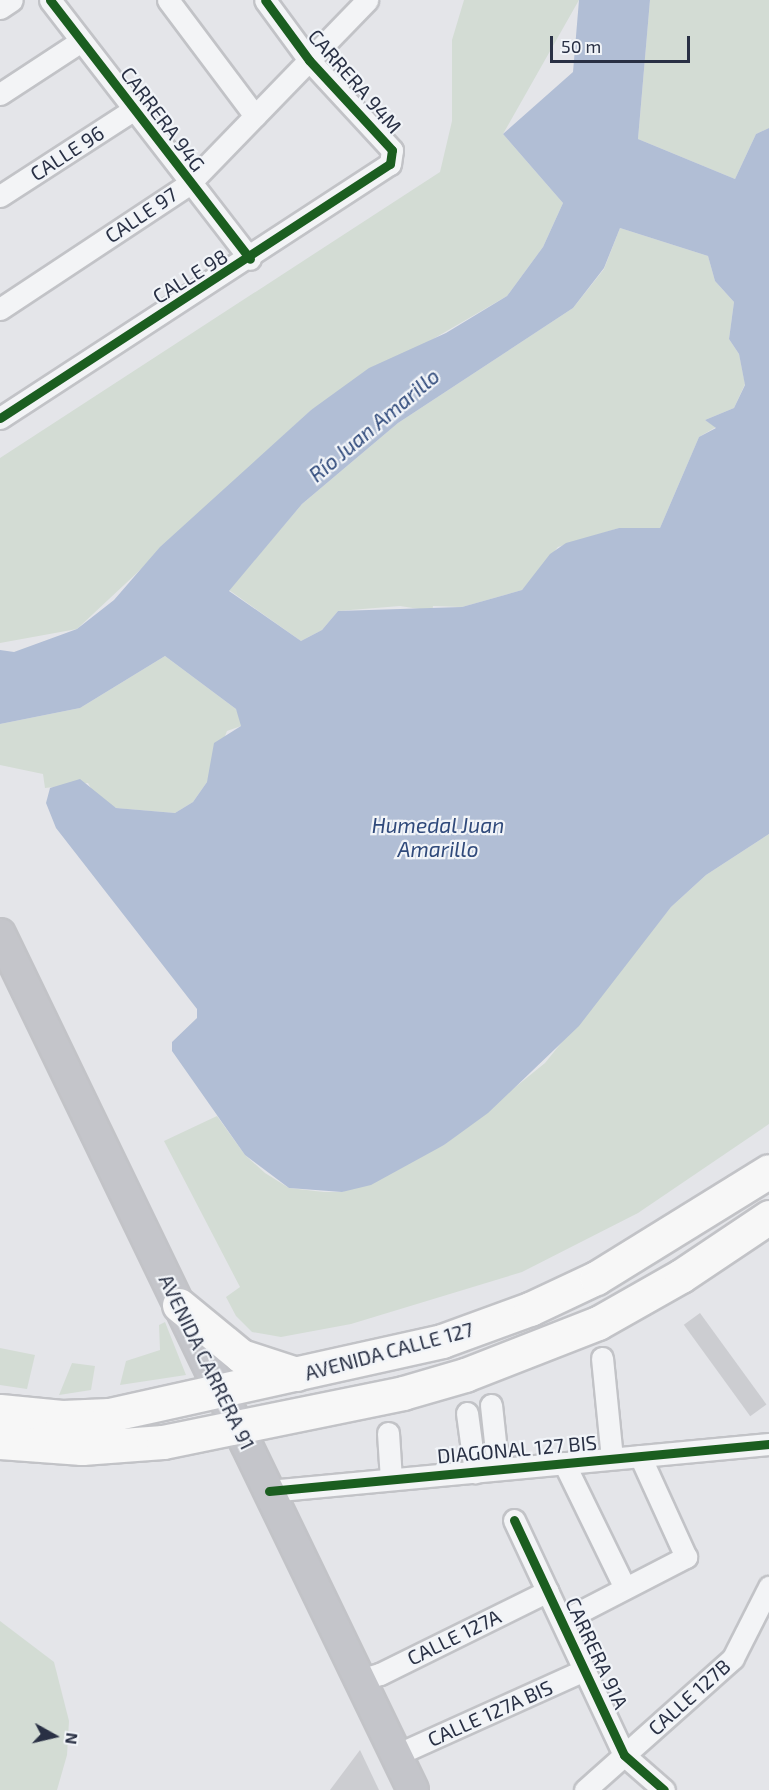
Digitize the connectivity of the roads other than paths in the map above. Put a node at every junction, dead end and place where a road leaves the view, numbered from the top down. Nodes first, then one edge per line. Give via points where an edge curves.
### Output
1 (12, 0) edge
2 (50, 0) edge
3 (168, 0) edge
4 (265, 0) edge
5 (367, 0) edge
6 (0, 8) edge
7 (81, 41) junction
8 (309, 60) junction
9 (0, 94) edge
10 (133, 110) junction
11 (255, 116) junction
12 (393, 157) joint
13 (189, 184) junction
14 (0, 196) edge
15 (250, 259) junction
16 (0, 309) edge
17 (0, 418) edge
18 (0, 934) edge
19 (769, 1171) edge
20 (769, 1217) edge
21 (179, 1305) junction
22 (602, 1358) dead end
23 (301, 1375) junction
24 (222, 1393) junction
25 (491, 1405) dead end
26 (0, 1411) edge
27 (467, 1413) dead end
28 (239, 1429) junction
29 (388, 1433) dead end
30 (0, 1442) edge
31 (769, 1444) edge
32 (640, 1456) junction
33 (612, 1458) junction
34 (564, 1463) junction
35 (498, 1469) junction
36 (475, 1472) junction
37 (391, 1479) junction
38 (269, 1491) junction
39 (514, 1520) dead end
40 (769, 1587) edge
41 (625, 1588) junction
42 (548, 1591) junction
43 (561, 1621) junction
44 (584, 1670) junction
45 (360, 1680) junction
46 (396, 1755) junction
47 (624, 1755) junction
48 (413, 1790) edge
49 (585, 1790) edge
50 (664, 1790) edge

1 - 6 street
2 - 7 street, CARRERA 94G
3 - 11 street
4 - 8 street, CARRERA 94M
5 - 8 street, CALLE 97
7 - 9 street
7 - 10 street, CARRERA 94G
8 - 11 street, CALLE 97
8 - 12 street, CARRERA 94M via 392,150
10 - 13 street, CARRERA 94G
10 - 14 street, CALLE 96
11 - 13 street, CALLE 97
12 - 15 street, CALLE 98 via 390,164
13 - 15 street, CARRERA 94G
13 - 16 street, CALLE 97
15 - 17 street, CALLE 98
18 - 21 main road, AVENIDA CARRERA 91
19 - 23 main road, AVENIDA CALLE 127 via 637,1255 530,1309 442,1341
20 - 28 main road, AVENIDA CALLE 127 via 681,1276 598,1323 524,1354 403,1393
21 - 23 main road via 242,1356
21 - 24 main road, AVENIDA CARRERA 91
22 - 33 street
23 - 24 main road, AVENIDA CALLE 127
24 - 26 main road, AVENIDA CALLE 127 via 110,1415 62,1417
24 - 28 main road, AVENIDA CARRERA 91
25 - 35 street
27 - 36 street
28 - 30 main road, AVENIDA CALLE 127 via 125,1446 51,1447
28 - 38 main road, AVENIDA CARRERA 91
29 - 37 street
31 - 32 street, DIAGONAL 127 BIS
32 - 33 street, DIAGONAL 127 BIS
32 - 41 street via 687,1557
33 - 34 street, DIAGONAL 127 BIS
34 - 35 street, DIAGONAL 127 BIS
34 - 41 street
35 - 36 street, DIAGONAL 127 BIS
36 - 37 street, DIAGONAL 127 BIS
37 - 38 street, DIAGONAL 127 BIS
38 - 45 main road, AVENIDA CARRERA 91
39 - 42 street, CARRERA 91A
40 - 47 street, CALLE 127B via 733,1658
41 - 43 street
42 - 43 street, CARRERA 91A
42 - 45 street, CALLE 127A via 380,1674
43 - 44 street, CARRERA 91A
44 - 46 street, CALLE 127A BIS
44 - 47 street, CARRERA 91A
45 - 46 main road, AVENIDA CARRERA 91
46 - 48 main road, AVENIDA CARRERA 91
47 - 49 street, CALLE 127B
47 - 50 street, CARRERA 91A

